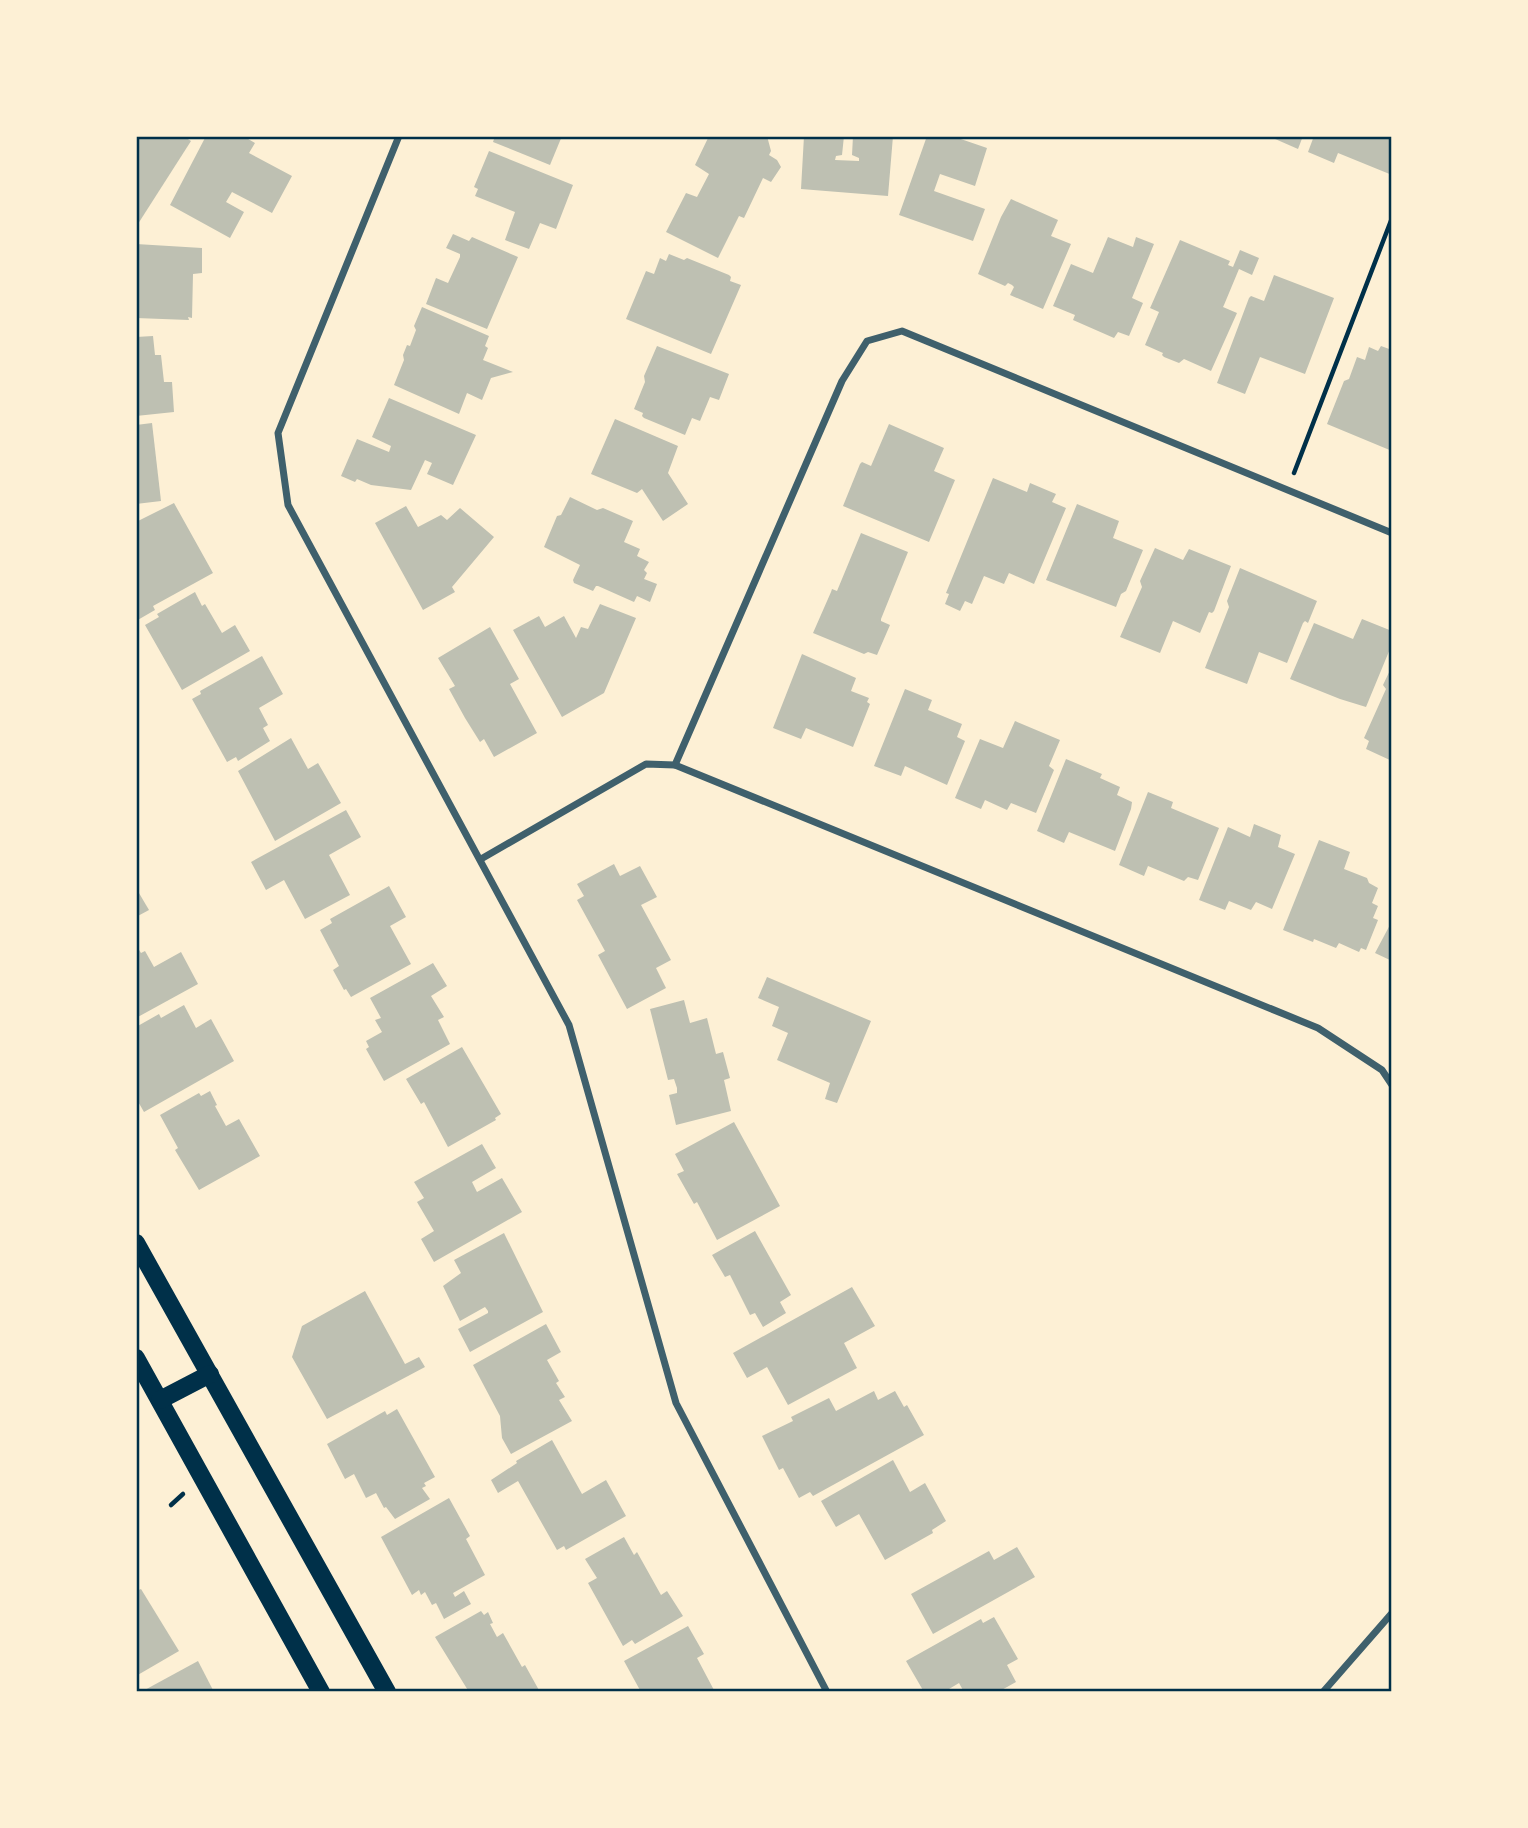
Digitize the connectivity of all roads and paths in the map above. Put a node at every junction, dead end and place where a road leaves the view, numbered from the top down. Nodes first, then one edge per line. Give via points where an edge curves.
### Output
1 (399, 136) edge
2 (1391, 218) edge
3 (1288, 490) junction
4 (1391, 533) edge
5 (675, 765) junction
6 (481, 859) junction
7 (1391, 1085) edge
8 (136, 1243) edge
9 (136, 1358) edge
10 (209, 1374) junction
11 (160, 1400) junction
12 (1391, 1613) edge
13 (321, 1692) edge
14 (387, 1692) edge
15 (827, 1692) edge
16 (1323, 1692) edge

1 - 6 street via 278,433 288,505
2 - 3 path
3 - 4 street
3 - 5 street via 902,331 867,341 842,381
5 - 6 street via 646,764
5 - 7 street via 1318,1028 1382,1070
6 - 15 street via 569,1025 676,1403
8 - 10 main road
9 - 11 main road
10 - 11 main road
10 - 14 main road
11 - 13 main road
12 - 16 street

